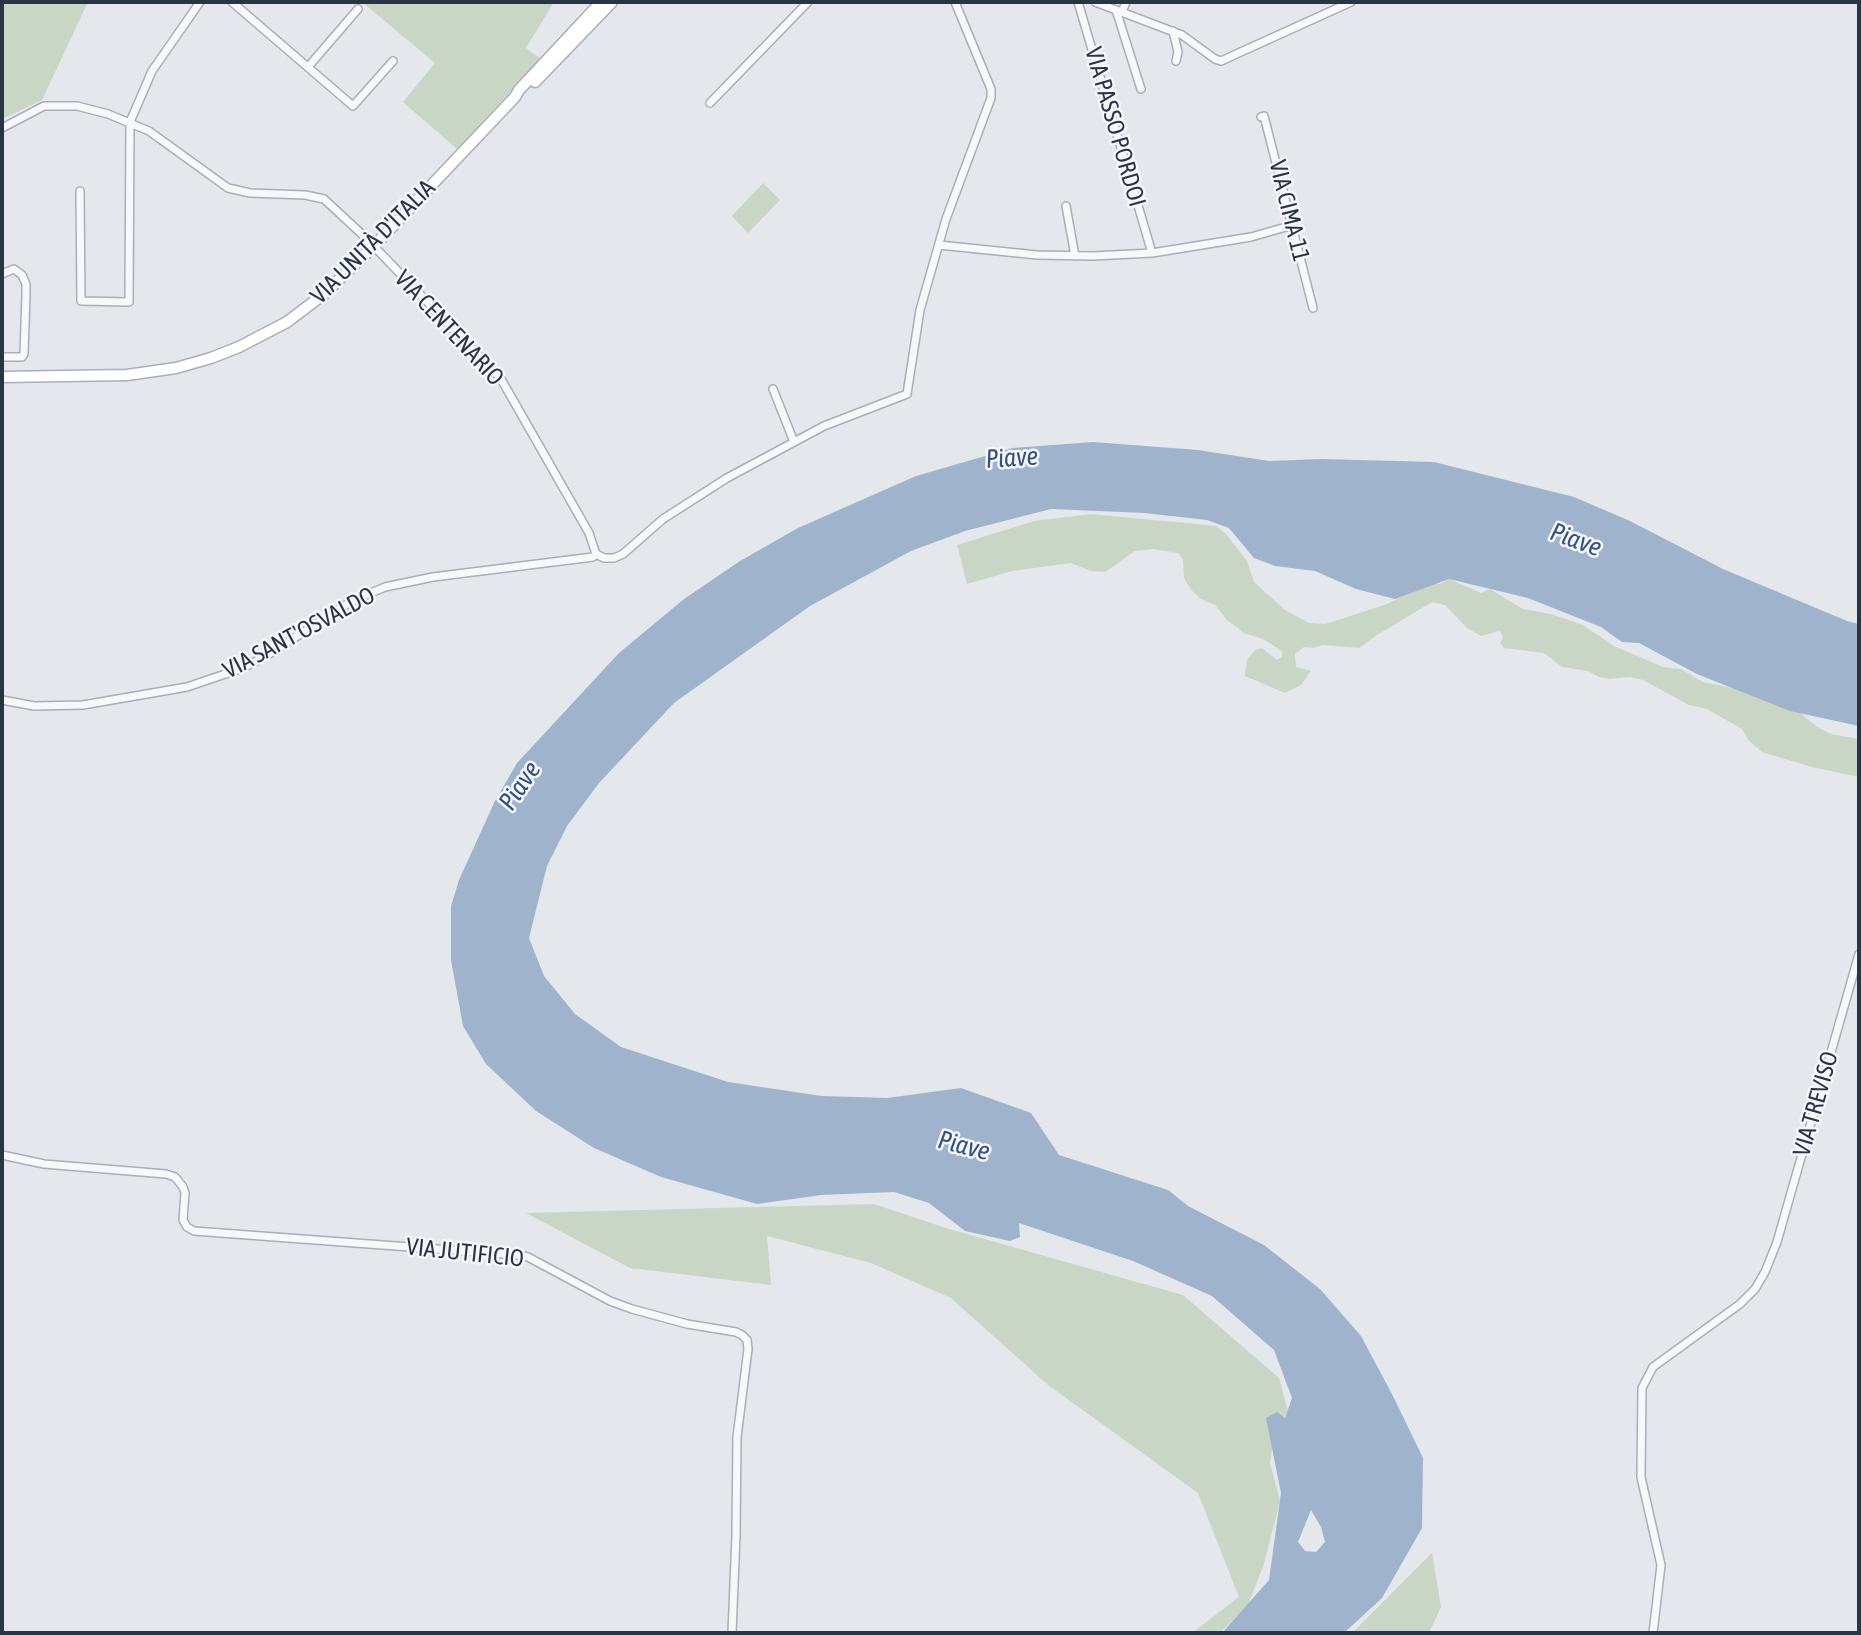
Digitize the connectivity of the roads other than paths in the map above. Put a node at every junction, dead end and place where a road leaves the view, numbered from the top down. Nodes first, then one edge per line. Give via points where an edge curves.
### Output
1 (200, 2) edge
2 (232, 2) edge
3 (612, 2) edge
4 (808, 2) edge
5 (955, 2) edge
6 (1078, 2) edge
7 (1095, 2) edge
8 (1126, 2) edge
9 (1351, 2) edge
10 (598, 4) edge
11 (358, 9) dead end
12 (1119, 11) junction
13 (1172, 31) junction
14 (393, 61) dead end
15 (1176, 61) dead end
16 (308, 67) junction
17 (1141, 89) dead end
18 (515, 97) junction
19 (710, 103) dead end
20 (1261, 117) dead end
21 (130, 122) junction
22 (2, 128) edge
23 (80, 191) dead end
24 (1066, 206) dead end
25 (1293, 225) junction
26 (939, 245) junction
27 (373, 247) junction
28 (1152, 253) junction
29 (1075, 256) junction
30 (2, 274) edge
31 (1313, 308) dead end
32 (2, 357) edge
33 (2, 377) edge
34 (774, 389) dead end
35 (794, 442) junction
36 (600, 556) junction
37 (2, 700) edge
38 (1859, 954) edge
39 (2, 1155) edge
40 (732, 1633) edge
41 (1653, 1633) edge

1 - 21 street via 152,71
2 - 16 street
3 - 18 main road, VIA UNITÀ D'ITALIA
4 - 19 street
5 - 26 street via 991,98
6 - 28 street, VIA PASSO PORDOI
7 - 12 street
8 - 12 street
9 - 13 street via 1221,61
10 - 18 main road, VIA UNITÀ D'ITALIA
11 - 16 street
12 - 13 street
12 - 17 street
13 - 15 street
14 - 16 street via 353,106
18 - 27 main road, VIA UNITÀ D'ITALIA
20 - 25 street, VIA CIMA 11
21 - 22 street, VIA CENTENARIO via 91,109 58,105 38,108
21 - 23 street via 129,302 80,302
21 - 27 street, VIA CENTENARIO via 164,140 228,188 324,199
24 - 29 street
25 - 28 street via 1251,237
25 - 31 street, VIA CIMA 11
26 - 29 street
26 - 35 street, VIA SANT'OSVALDO via 920,310 907,394
27 - 33 main road, VIA UNITÀ D'ITALIA via 287,322 211,358 127,375
27 - 36 street, VIA CENTENARIO via 500,379
28 - 29 street
30 - 32 street via 14,269 26,284 24,354
34 - 35 street
35 - 36 street, VIA SANT'OSVALDO via 663,519 623,554
36 - 37 street, VIA SANT'OSVALDO via 385,587 352,601 243,668 187,687 83,705 34,706
38 - 41 street, VIA TREVISO via 1777,1242 1755,1289 1653,1367 1642,1388 1641,1477 1661,1565
39 - 40 street, VIA JUTIFICIO via 44,1164 175,1177 185,1193 183,1220 194,1231 528,1257 610,1301 742,1335 748,1349 737,1437

